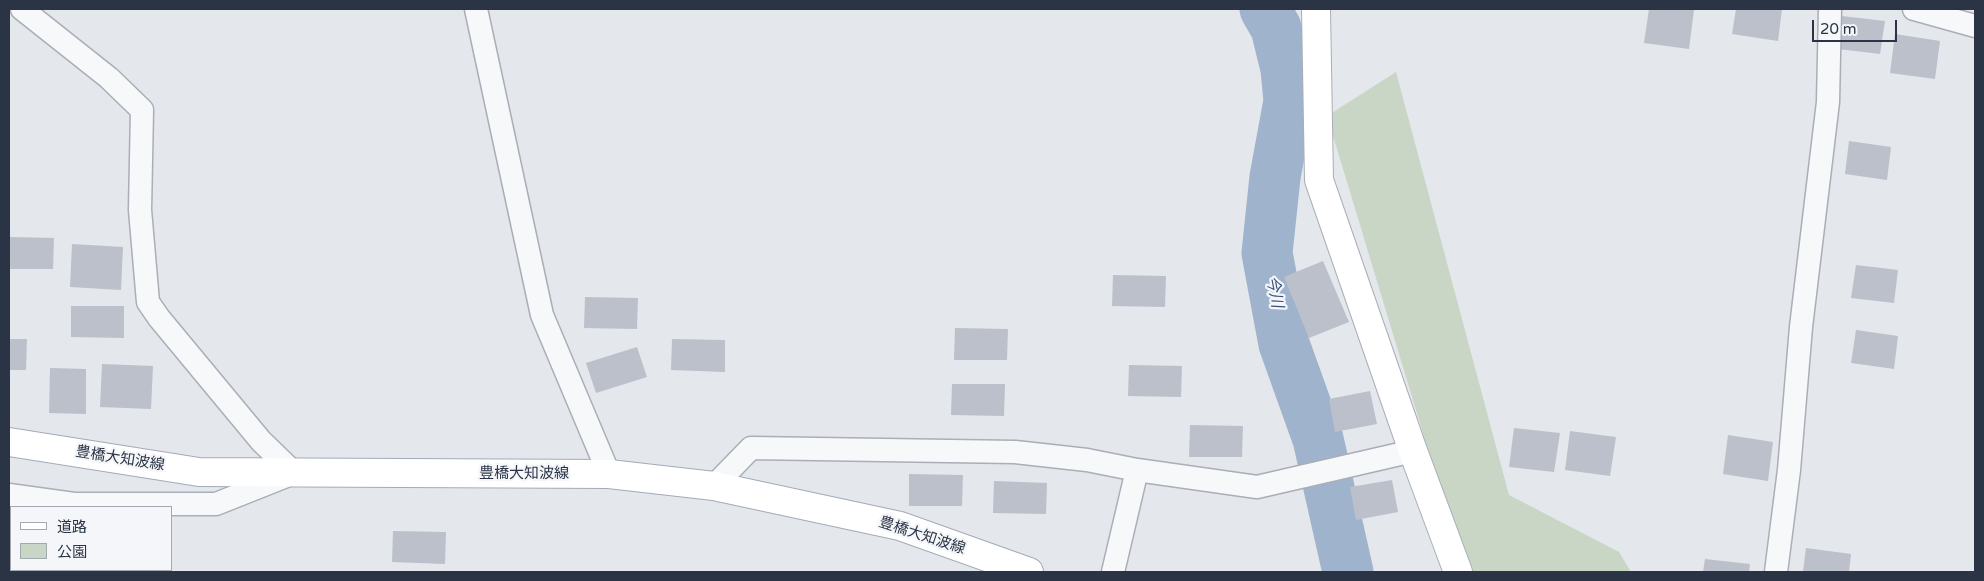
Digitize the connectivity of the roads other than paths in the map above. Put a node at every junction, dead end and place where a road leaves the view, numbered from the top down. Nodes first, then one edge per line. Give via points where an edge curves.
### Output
1 (22, 9) edge
2 (476, 9) edge
3 (1316, 9) edge
4 (1830, 9) edge
5 (1914, 9) edge
6 (1975, 26) edge
7 (9, 442) edge
8 (1413, 451) junction
9 (1136, 470) junction
10 (294, 473) junction
11 (609, 474) junction
12 (714, 486) junction
13 (9, 495) edge
14 (1029, 572) edge
15 (1113, 572) edge
16 (1458, 572) edge
17 (1776, 572) edge

1 - 10 street via 109,78 142,110 140,210 148,302 261,440
2 - 11 street via 542,315
3 - 8 main road via 1319,180
4 - 17 street via 1828,102
5 - 6 street
7 - 10 main road, 豊橋大知波線 via 199,472
8 - 9 street via 1256,487
8 - 16 main road
9 - 12 street via 1088,460 1014,452 751,448
9 - 15 street
10 - 11 main road, 豊橋大知波線
10 - 13 street via 216,504 74,504
11 - 12 main road, 豊橋大知波線
12 - 14 main road, 豊橋大知波線 via 900,526

